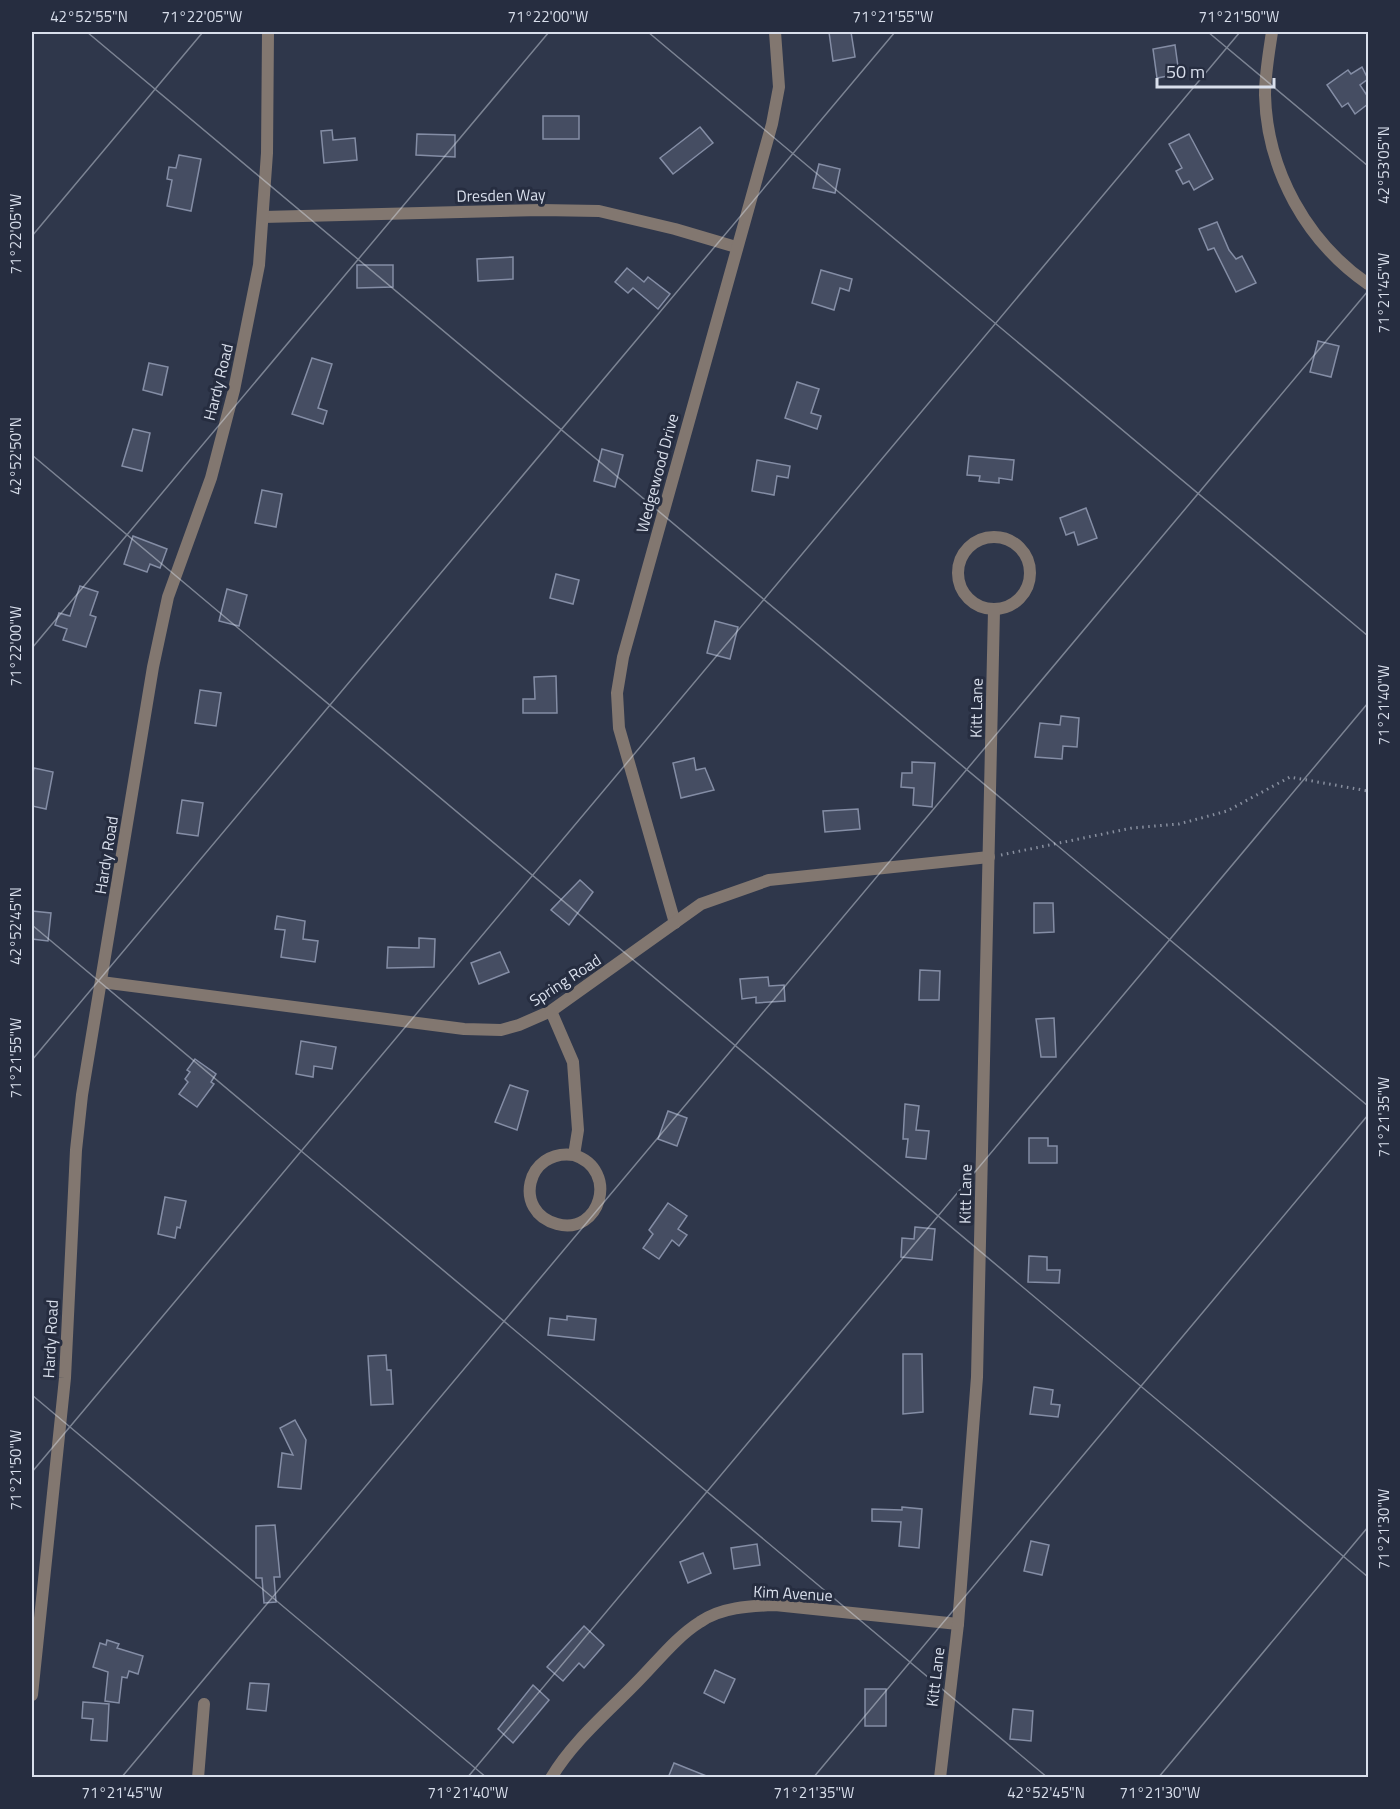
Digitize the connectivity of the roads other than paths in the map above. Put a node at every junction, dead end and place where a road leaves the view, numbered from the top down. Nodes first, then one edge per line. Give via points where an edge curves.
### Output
1 (268, 32) edge
2 (775, 32) edge
3 (1272, 32) edge
4 (263, 217) junction
5 (735, 247) junction
6 (1368, 285) edge
7 (994, 610) junction
8 (989, 857) junction
9 (675, 923) junction
10 (101, 982) junction
11 (551, 1011) junction
12 (574, 1155) junction
13 (958, 1624) junction
14 (32, 1695) edge
15 (204, 1704) dead end
16 (198, 1778) edge
17 (551, 1778) edge
18 (940, 1778) edge

1 - 4 street, Hardy Road
2 - 5 street, Wedgewood Drive via 779,87 772,124
3 - 6 street via 1266,103 1268,131 1285,184 1301,217 1323,246
4 - 5 street, Dresden Way via 599,211
4 - 10 street, Hardy Road via 259,265 234,390 211,478 168,597 153,667
5 - 9 street, Wedgewood Drive via 617,693 619,728 628,764
7 - 7 street via 1017,602 1025,593 1031,570 1028,559 1012,541 988,537 977,541 964,554 958,570 959,582 972,602
7 - 8 street, Kitt Lane
8 - 9 street, Spring Road via 769,880 718,896
8 - 13 street, Kitt Lane via 977,1377
9 - 11 street, Spring Road
10 - 11 street, Spring Road via 481,1031 519,1025
10 - 14 street, Hardy Road via 76,1150 66,1360
11 - 12 street via 573,1062 578,1130
12 - 12 street via 547,1158 531,1180 534,1206 555,1224 582,1221 600,1199 601,1185 596,1172 587,1161
13 - 17 street, Kim Avenue via 775,1605 716,1613 673,1645 574,1747
13 - 18 street, Kitt Lane
15 - 16 street

